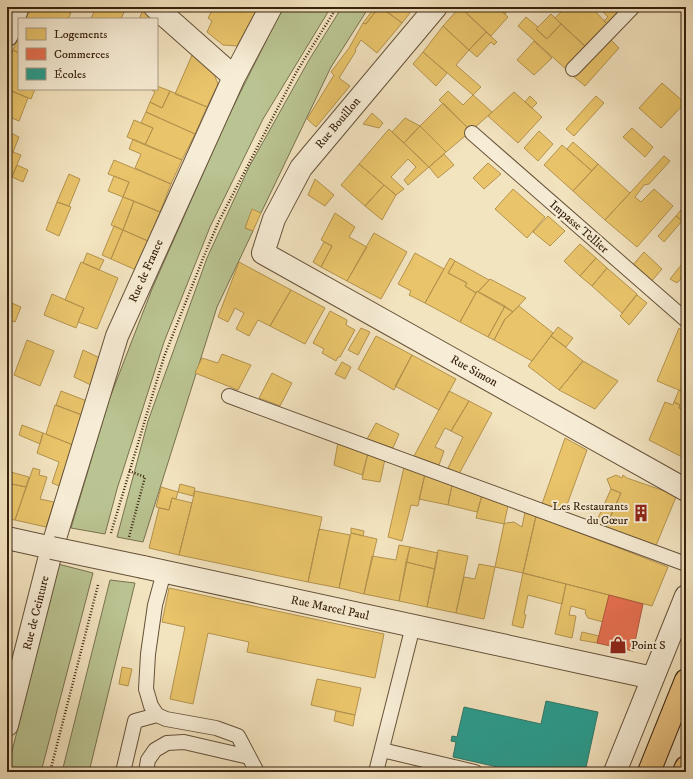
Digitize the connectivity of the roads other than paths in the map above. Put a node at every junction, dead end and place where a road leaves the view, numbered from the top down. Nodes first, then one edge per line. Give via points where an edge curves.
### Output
1 (18, 7) edge
2 (155, 7) edge
3 (271, 7) edge
4 (436, 7) edge
5 (633, 7) edge
6 (7, 35) edge
7 (573, 69) dead end
8 (234, 77) junction
9 (472, 133) dead end
10 (263, 253) joint
11 (686, 320) edge
12 (229, 396) dead end
13 (686, 490) edge
14 (7, 538) edge
15 (52, 548) junction
16 (686, 564) edge
17 (153, 569) junction
18 (686, 596) edge
19 (413, 626) junction
20 (653, 678) junction
21 (686, 680) edge
22 (157, 715) junction
23 (7, 725) edge
24 (382, 750) junction
25 (249, 757) junction
26 (686, 767) edge
27 (123, 772) edge
28 (146, 772) edge
29 (257, 772) edge
30 (376, 772) edge
31 (475, 772) edge
32 (615, 772) edge
33 (649, 772) edge
34 (684, 772) edge

1 - 6 street
2 - 8 street
3 - 8 street, Rue de France
4 - 10 street, Rue Bouillon via 301,168 274,219
5 - 7 lane
8 - 15 street, Rue de France via 117,336
9 - 11 lane, Impasse Tellier
10 - 13 street, Rue Simon
12 - 16 lane
14 - 15 street, Rue Marcel Paul
15 - 17 street, Rue Marcel Paul, bridge
15 - 23 street, Rue de Ceinture
17 - 19 street, Rue Marcel Paul
17 - 22 lane via 155,604 146,689 151,706
18 - 20 street
19 - 20 street, Rue Marcel Paul
19 - 24 lane
20 - 32 street
21 - 33 main road
22 - 25 lane via 216,728 238,736
22 - 27 lane via 135,721
24 - 30 lane
24 - 31 lane
25 - 28 lane via 184,742 167,743 155,750 148,760
25 - 29 lane
26 - 34 main road

